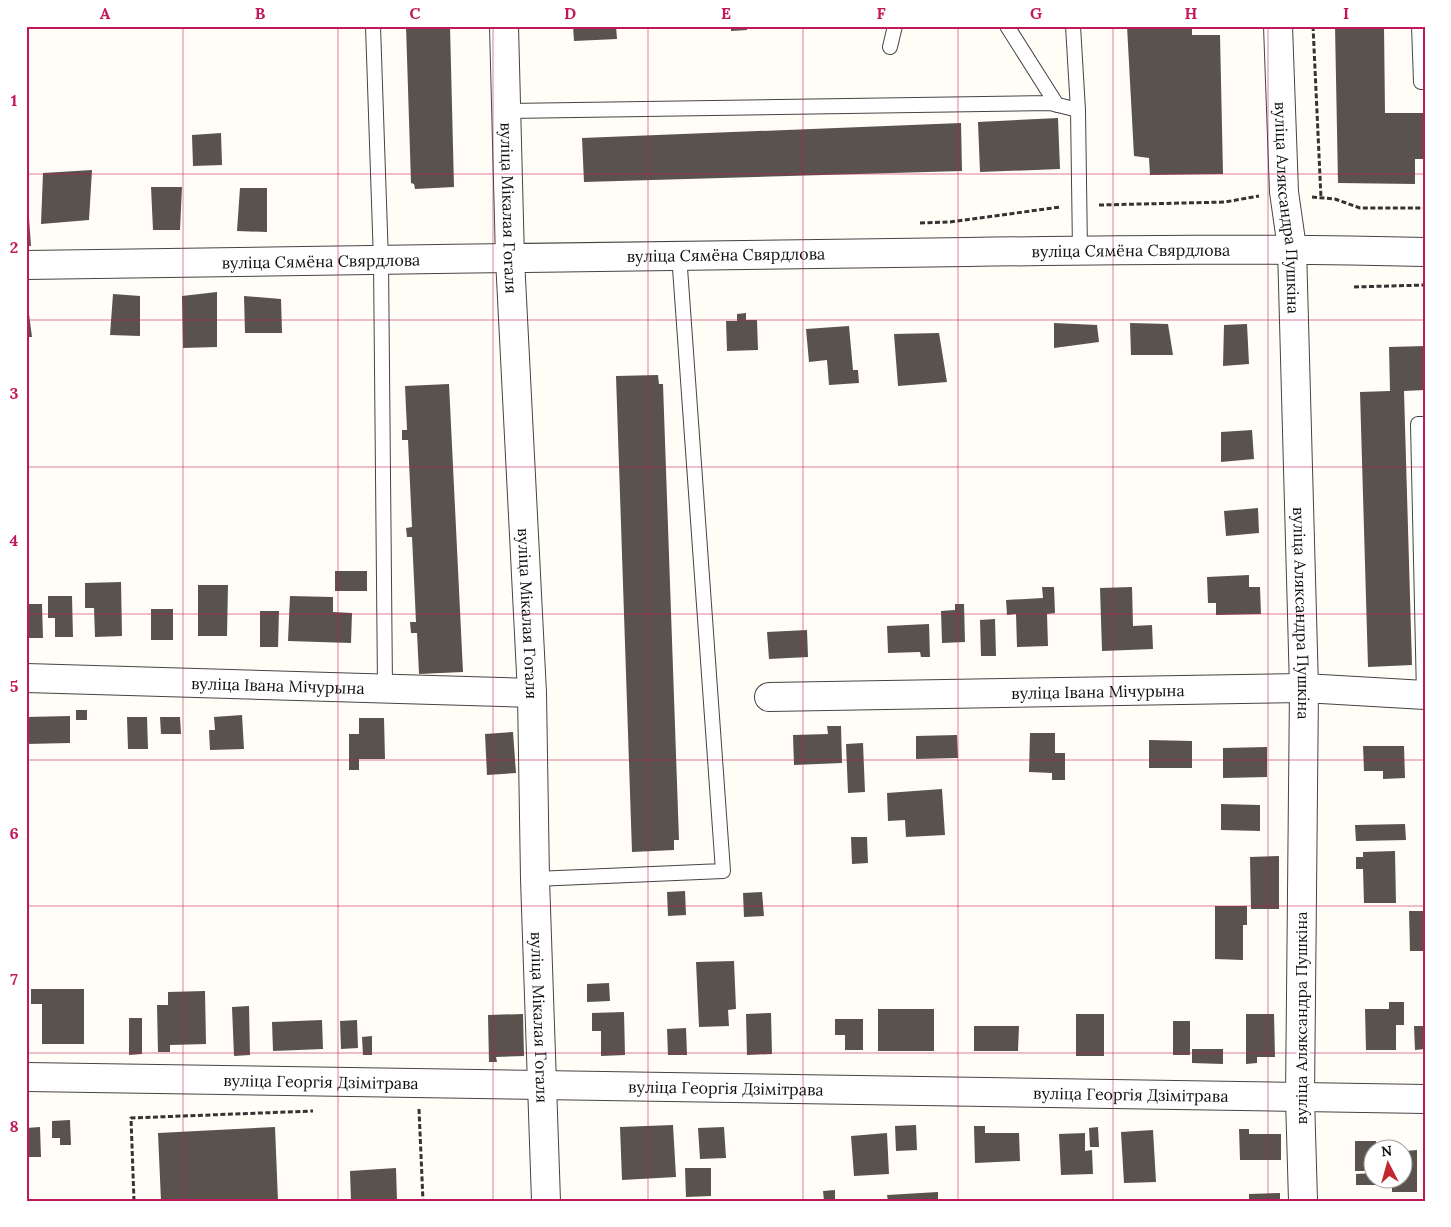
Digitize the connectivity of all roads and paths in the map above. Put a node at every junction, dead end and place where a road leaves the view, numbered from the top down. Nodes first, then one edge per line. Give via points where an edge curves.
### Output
1 (373, 26) edge
2 (504, 26) edge
3 (895, 26) edge
4 (1007, 26) edge
5 (1073, 26) edge
6 (1278, 26) edge
7 (1313, 26) edge
8 (1419, 26) edge
9 (890, 47) dead end
10 (1425, 82) edge
11 (1056, 105) junction
12 (1078, 110) junction
13 (507, 111) junction
14 (1284, 192) junction
15 (1321, 198) junction
16 (1078, 205) junction
17 (1425, 208) edge
18 (911, 224) dead end
19 (1292, 248) junction
20 (1080, 251) junction
21 (1425, 252) edge
22 (679, 254) junction
23 (510, 258) junction
24 (380, 261) junction
25 (26, 265) edge
26 (1425, 285) edge
27 (1354, 286) dead end
28 (1425, 424) edge
29 (26, 678) edge
30 (385, 687) junction
31 (1304, 688) junction
32 (532, 693) junction
33 (1424, 695) edge
34 (769, 697) dead end
35 (535, 879) junction
36 (26, 1077) edge
37 (542, 1084) junction
38 (1300, 1098) junction
39 (1425, 1099) edge
40 (419, 1106) dead end
41 (320, 1110) dead end
42 (134, 1201) edge
43 (423, 1201) edge
44 (546, 1201) edge
45 (1303, 1201) edge

1 - 24 lane
2 - 13 street, вуліца Мікалая Гогаля
3 - 9 lane
4 - 11 lane
5 - 12 lane
6 - 14 street, вуліца Аляксандра Пушкіна
7 - 15 path
8 - 10 lane via 1421,82
11 - 12 lane
11 - 13 lane
12 - 16 lane
13 - 23 street, вуліца Мікалая Гогаля
14 - 15 path
14 - 16 path via 1225,202
14 - 19 street, вуліца Аляксандра Пушкіна
15 - 17 path via 1336,199 1360,208
16 - 18 path
16 - 20 lane
19 - 20 street, вуліца Сямёна Свярдлова
19 - 21 street, вуліца Сямёна Свярдлова
19 - 31 street, вуліца Аляксандра Пушкіна
20 - 22 street, вуліца Сямёна Свярдлова
22 - 23 street, вуліца Сямёна Свярдлова
22 - 35 lane via 723,872
23 - 24 street, вуліца Сямёна Свярдлова
23 - 32 street, вуліца Мікалая Гогаля
24 - 25 street, вуліца Сямёна Свярдлова
24 - 30 lane
26 - 27 path
28 - 33 lane via 1418,424
29 - 30 street, вуліца Івана Мічурына
30 - 32 street, вуліца Івана Мічурына
31 - 33 street, вуліца Івана Мічурына
31 - 34 street, вуліца Івана Мічурына
31 - 38 street, вуліца Аляксандра Пушкіна
32 - 35 street, вуліца Мікалая Гогаля
35 - 37 street, вуліца Мікалая Гогаля
36 - 37 street, вуліца Георгія Дзімітрава
37 - 38 street, вуліца Георгія Дзімітрава
37 - 44 street, вуліца Мікалая Гогаля
38 - 39 street, вуліца Георгія Дзімітрава
38 - 45 street, вуліца Аляксандра Пушкіна
40 - 43 path
41 - 42 path via 131,1118

